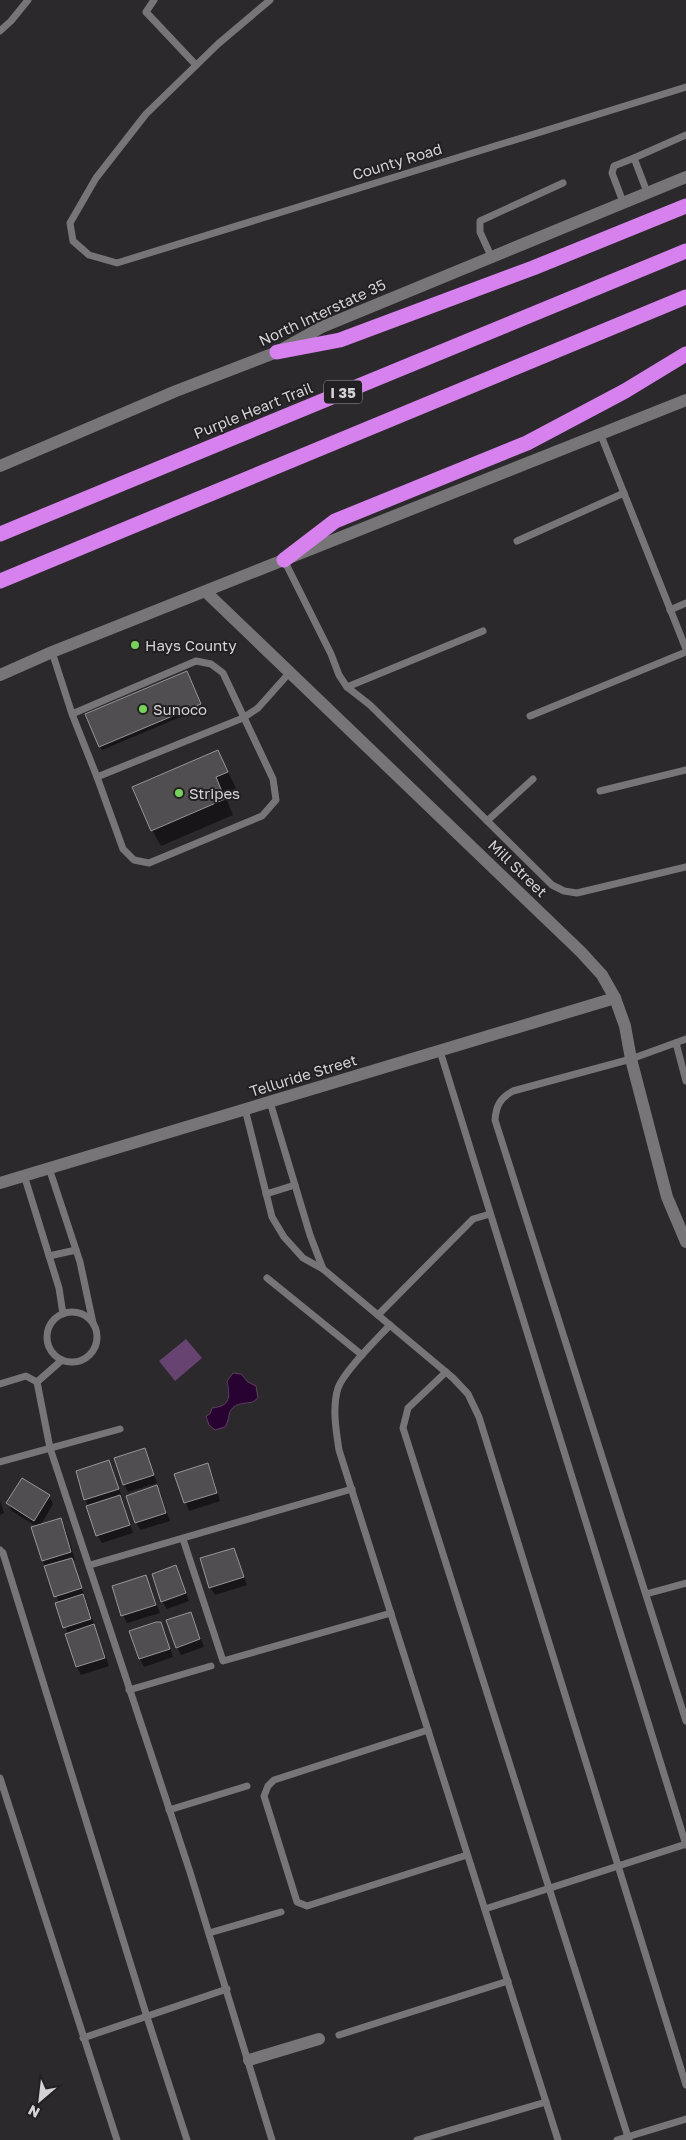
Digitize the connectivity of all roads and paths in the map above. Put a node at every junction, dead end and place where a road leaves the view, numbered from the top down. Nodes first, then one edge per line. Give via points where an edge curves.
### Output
1 (28, 0) edge
2 (154, 0) edge
3 (270, 0) edge
4 (0, 31) edge
5 (196, 65) junction
6 (686, 87) edge
7 (686, 135) edge
8 (634, 158) junction
9 (686, 177) edge
10 (563, 183) dead end
11 (647, 192) junction
12 (623, 202) junction
13 (686, 206) edge
14 (686, 251) edge
15 (491, 256) junction
16 (686, 297) edge
17 (277, 352) junction
18 (686, 354) edge
19 (686, 400) edge
20 (600, 432) junction
21 (0, 466) edge
22 (624, 493) junction
23 (0, 534) edge
24 (517, 541) dead end
25 (284, 560) junction
26 (0, 581) edge
27 (206, 592) junction
28 (686, 603) edge
29 (670, 610) junction
30 (483, 631) dead end
31 (686, 651) edge
32 (52, 652) junction
33 (291, 671) junction
34 (0, 675) edge
35 (347, 687) junction
36 (72, 714) junction
37 (530, 716) dead end
38 (243, 718) junction
39 (686, 770) edge
40 (97, 777) junction
41 (533, 779) dead end
42 (600, 790) dead end
43 (487, 822) junction
44 (686, 867) edge
45 (615, 998) junction
46 (686, 1039) edge
47 (676, 1042) junction
48 (440, 1051) junction
49 (631, 1059) junction
50 (686, 1081) edge
51 (270, 1102) junction
52 (245, 1109) junction
53 (49, 1168) junction
54 (24, 1175) junction
55 (0, 1183) edge
56 (295, 1185) junction
57 (266, 1194) junction
58 (490, 1214) junction
59 (686, 1242) edge
60 (76, 1250) junction
61 (49, 1256) junction
62 (323, 1269) junction
63 (267, 1278) dead end
64 (63, 1314) junction
65 (378, 1315) junction
66 (93, 1323) junction
67 (390, 1325) junction
68 (362, 1355) junction
69 (62, 1360) junction
70 (446, 1372) junction
71 (37, 1382) junction
72 (0, 1384) edge
73 (120, 1429) dead end
74 (50, 1448) junction
75 (0, 1462) edge
76 (352, 1489) junction
77 (183, 1539) junction
78 (0, 1550) edge
79 (90, 1565) junction
80 (686, 1584) edge
81 (646, 1594) junction
82 (391, 1613) junction
83 (211, 1666) dead end
84 (129, 1690) junction
85 (686, 1720) edge
86 (428, 1730) junction
87 (0, 1778) edge
88 (247, 1786) dead end
89 (169, 1810) junction
90 (686, 1845) edge
91 (468, 1855) junction
92 (618, 1866) junction
93 (549, 1888) junction
94 (485, 1909) junction
95 (281, 1912) dead end
96 (209, 1933) junction
97 (508, 1981) junction
98 (226, 1990) junction
99 (147, 2016) junction
100 (339, 2035) dead end
101 (83, 2038) junction
102 (319, 2038) dead end
103 (249, 2060) junction
104 (686, 2085) edge
105 (546, 2102) junction
106 (686, 2119) edge
107 (629, 2138) edge
108 (117, 2140) edge
109 (187, 2140) edge
110 (272, 2140) edge
111 (417, 2140) edge
112 (558, 2140) edge
113 (617, 2140) edge

1 - 4 lane
2 - 5 lane via 146,12
3 - 5 lane
5 - 6 lane, County Road via 146,114 96,178 70,223 73,241 89,255 117,263
7 - 8 lane
8 - 11 lane
8 - 12 lane via 614,166 612,173
9 - 11 street, North Interstate 35
10 - 15 lane via 480,221 480,232
11 - 12 street, North Interstate 35
12 - 15 street, North Interstate 35
13 - 17 highway via 533,268 349,336
14 - 23 highway, Purple Heart Trail / I 35
15 - 17 street, North Interstate 35 via 322,327
16 - 26 highway
17 - 21 street, North Interstate 35
18 - 25 highway via 528,443 335,521
19 - 20 street
20 - 22 lane
20 - 25 street
22 - 24 lane
22 - 29 lane
25 - 27 street
25 - 35 lane
27 - 32 street
27 - 33 street, Mill Street
28 - 29 lane
29 - 31 lane
30 - 35 lane
31 - 37 lane
32 - 34 street
32 - 36 lane
33 - 38 lane via 258,708
33 - 45 street, Mill Street via 581,952 602,975
35 - 43 lane via 370,705
36 - 38 lane via 196,661 211,664 223,673
36 - 40 lane
38 - 40 lane
38 - 40 lane via 273,779 276,800 262,816 148,862 134,860 123,849
39 - 42 lane
41 - 43 lane
43 - 44 lane via 552,886 570,892 578,893
45 - 48 street, Telluride Street
45 - 49 street, Mill Street via 625,1026
46 - 47 lane
47 - 49 lane
47 - 50 lane
48 - 51 street, Telluride Street
48 - 58 lane
49 - 59 street, Mill Street via 667,1197
49 - 81 lane via 513,1092 500,1101 495,1120
51 - 52 street, Telluride Street
51 - 56 lane
52 - 53 street, Telluride Street
52 - 57 lane
53 - 54 street, Telluride Street
53 - 60 lane
54 - 55 street, Telluride Street
54 - 61 lane
56 - 57 lane
56 - 62 lane
57 - 62 lane via 272,1217 284,1237 304,1258
58 - 65 lane via 473,1219
58 - 90 lane
60 - 61 lane
60 - 66 lane
61 - 64 lane
62 - 65 lane
63 - 68 lane
64 - 66 lane via 80,1313
64 - 69 lane via 49,1327 47,1337 54,1355
65 - 67 lane
66 - 69 lane via 97,1332 94,1350 80,1361
67 - 68 lane
67 - 70 lane
68 - 76 lane via 338,1388 334,1419
69 - 71 lane
70 - 92 lane via 468,1394 479,1417
70 - 93 lane via 408,1408 404,1428
71 - 72 lane via 26,1376
71 - 74 lane
73 - 74 lane
74 - 75 lane
74 - 79 lane
76 - 77 lane
76 - 82 lane
77 - 79 lane
77 - 82 lane via 222,1661
78 - 99 lane
79 - 84 lane
80 - 81 lane
81 - 85 lane
82 - 86 lane
83 - 84 lane
84 - 89 lane
86 - 91 lane
86 - 91 lane via 274,1780 264,1796 272,1824 297,1902 307,1906
87 - 101 lane
88 - 89 lane
89 - 96 lane
90 - 92 lane
91 - 94 lane
92 - 93 lane
92 - 104 lane
93 - 94 lane
93 - 107 lane
94 - 97 lane
95 - 96 lane
96 - 98 lane
97 - 100 lane
97 - 105 lane
98 - 99 lane
98 - 103 lane
99 - 101 lane
99 - 109 lane
101 - 108 lane
102 - 103 street
103 - 110 lane
105 - 111 lane
105 - 112 lane
106 - 107 lane
107 - 113 lane

